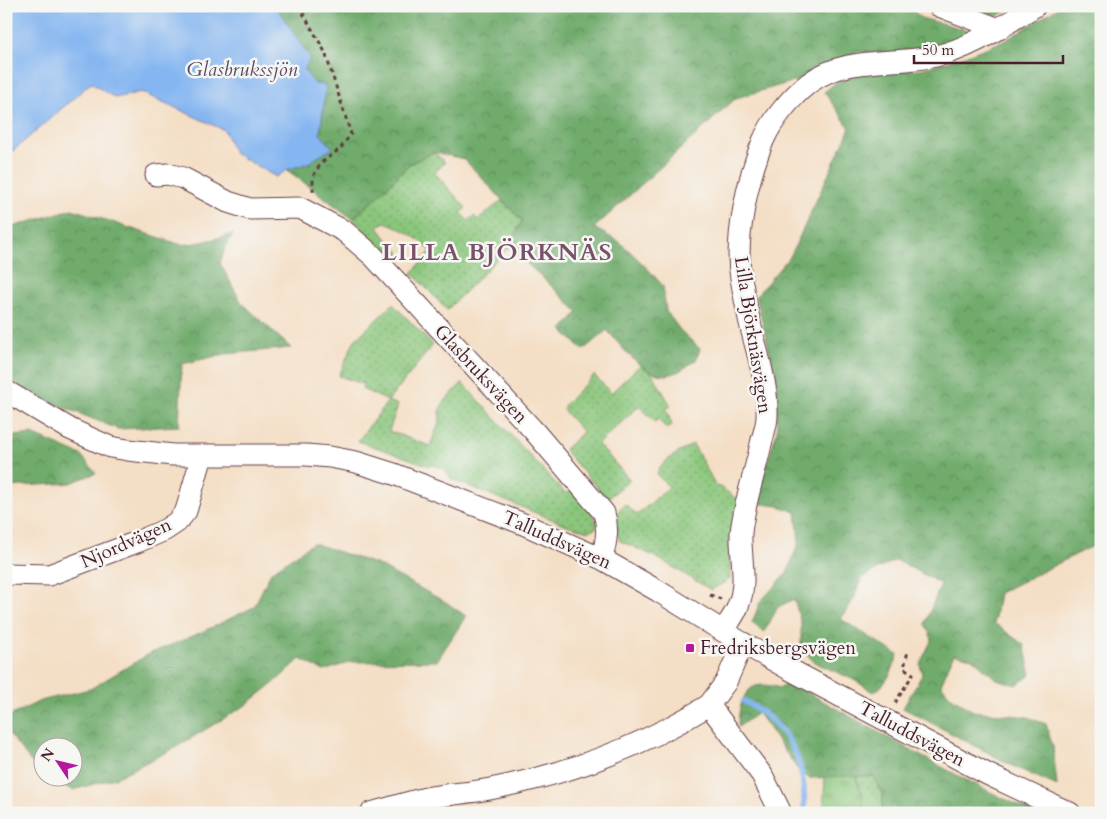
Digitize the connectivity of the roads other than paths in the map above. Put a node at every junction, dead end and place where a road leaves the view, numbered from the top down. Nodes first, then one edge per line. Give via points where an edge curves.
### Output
1 (939, 6) edge
2 (1035, 6) edge
3 (999, 29) junction
4 (156, 175) dead end
5 (6, 391) edge
6 (202, 456) junction
7 (602, 559) junction
8 (6, 574) edge
9 (722, 630) junction
10 (743, 643) junction
11 (708, 705) junction
12 (371, 813) edge
13 (781, 813) edge
14 (1070, 813) edge

1 - 3 street
2 - 3 street, Lilla Björknäsvägen
3 - 9 street, Lilla Björknäsvägen via 956,51 845,66 829,72 809,83 791,101 764,139 746,200 739,239 739,261 767,417 741,533 743,587 738,606
4 - 7 street, Glasbruksvägen via 183,178 228,202 250,209 300,208 344,232 373,256 604,512 608,534
5 - 6 street, Talluddsvägen via 70,429 110,447
6 - 7 street, Talluddsvägen via 306,455 356,462 521,523
6 - 8 street, Njordvägen via 186,511 165,530 49,575
7 - 9 street, Talluddsvägen
9 - 10 street, Talluddsvägen
10 - 11 street via 726,682
10 - 14 street, Talluddsvägen via 962,761
11 - 12 street via 649,739 547,776 490,789 427,798
11 - 13 street via 762,775

